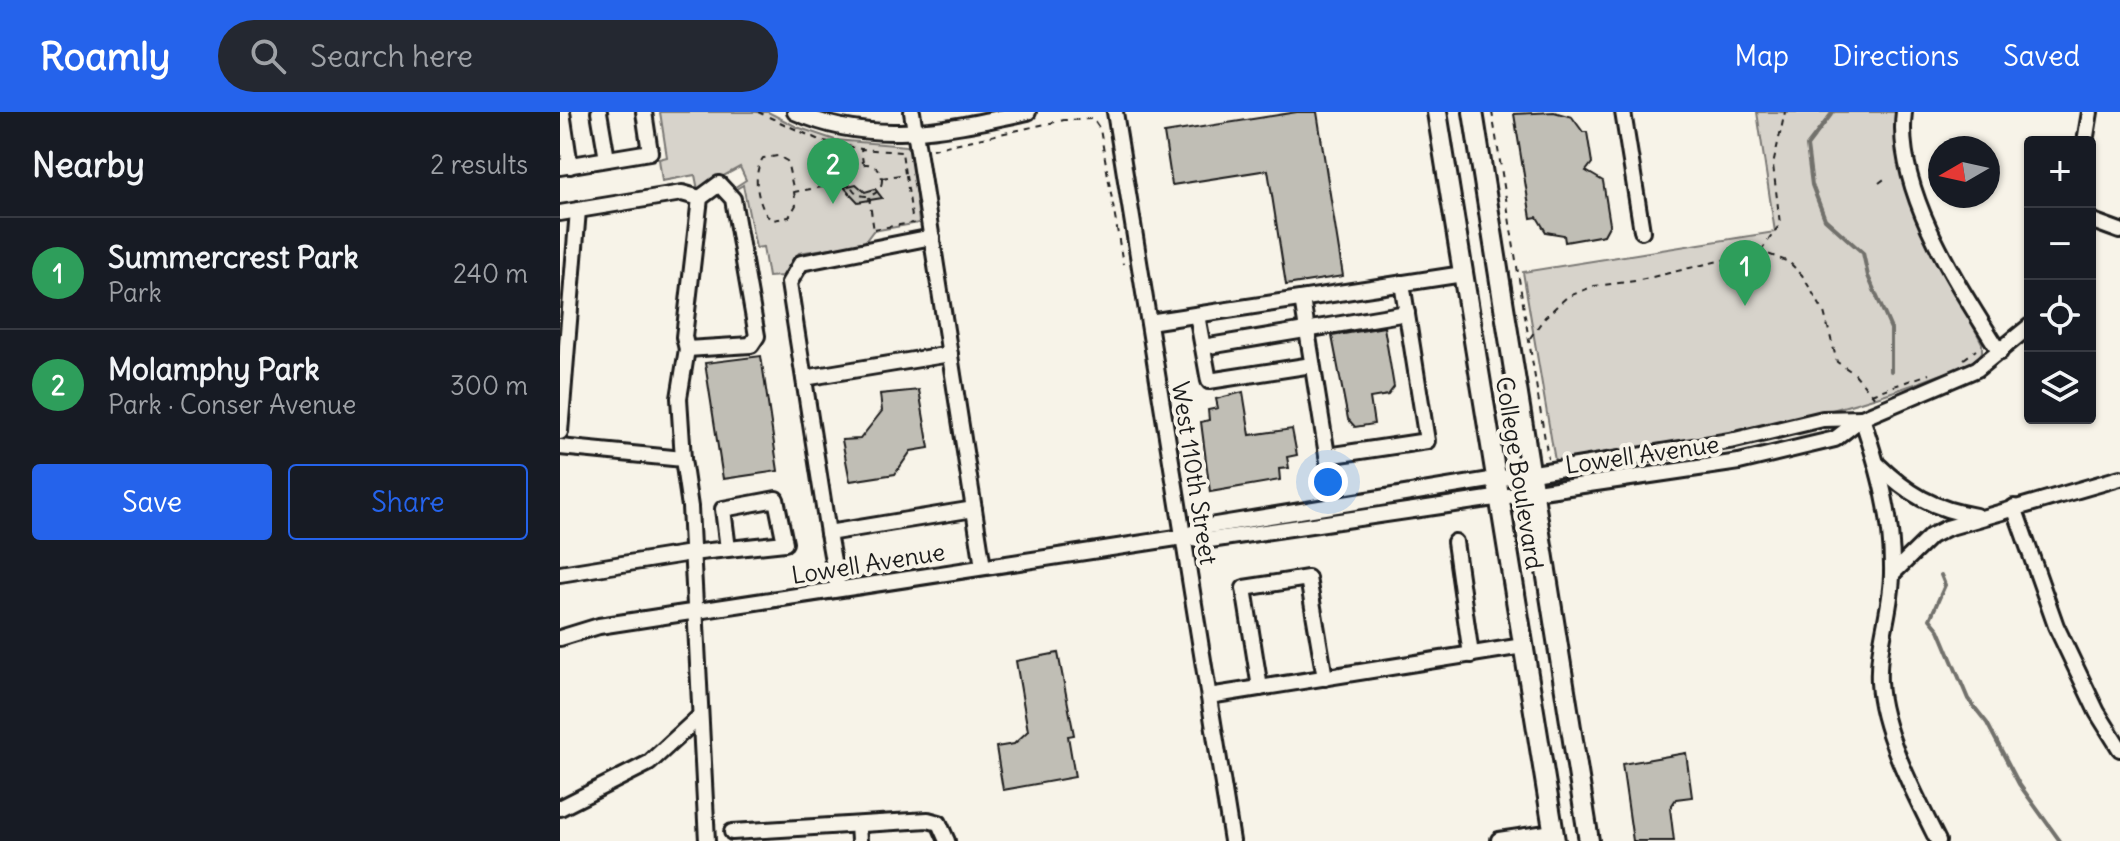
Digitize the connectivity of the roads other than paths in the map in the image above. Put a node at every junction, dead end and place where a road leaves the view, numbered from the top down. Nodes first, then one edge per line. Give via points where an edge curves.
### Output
1 (562, 112) edge
2 (599, 112) edge
3 (644, 112) edge
4 (795, 112) edge
5 (912, 112) edge
6 (1028, 112) edge
7 (1115, 112) edge
8 (1437, 112) edge
9 (1473, 112) edge
10 (1623, 112) edge
11 (1904, 112) edge
12 (2090, 112) edge
13 (916, 132) junction
14 (2086, 136) edge
15 (607, 159) junction
16 (565, 166) edge
17 (700, 198) junction
18 (578, 210) junction
19 (560, 213) edge
20 (2096, 222) edge
21 (1642, 231) dead end
22 (2120, 231) edge
23 (932, 237) junction
24 (1463, 274) junction
25 (1402, 283) junction
26 (1302, 299) junction
27 (1407, 313) junction
28 (1197, 315) junction
29 (1149, 322) junction
30 (1307, 331) junction
31 (2024, 331) edge
32 (1203, 347) junction
33 (687, 349) junction
34 (2000, 352) junction
35 (950, 354) junction
36 (1312, 365) junction
37 (804, 378) junction
38 (1862, 418) junction
39 (560, 432) edge
40 (560, 447) edge
41 (1327, 456) junction
42 (683, 459) junction
43 (1877, 464) junction
44 (2120, 478) edge
45 (1530, 483) junction
46 (1497, 488) junction
47 (1335, 505) junction
48 (2014, 507) junction
49 (974, 509) junction
50 (1981, 517) junction
51 (828, 533) junction
52 (1183, 537) junction
53 (1455, 542) dead end
54 (728, 549) junction
55 (691, 553) junction
56 (983, 567) junction
57 (560, 574) edge
58 (1892, 574) junction
59 (838, 589) junction
60 (693, 611) junction
61 (560, 638) edge
62 (1523, 646) junction
63 (1471, 655) junction
64 (1325, 678) junction
65 (1260, 688) junction
66 (1209, 696) junction
67 (699, 717) junction
68 (2120, 749) edge
69 (560, 808) edge
70 (858, 825) junction
71 (737, 836) edge
72 (1554, 836) edge
73 (707, 837) edge
74 (1499, 840) edge
75 (859, 841) edge
76 (947, 841) edge
77 (1232, 841) edge
78 (1589, 841) edge
79 (1938, 841) edge

1 - 16 street
2 - 15 street
3 - 15 street via 650,152
4 - 13 street via 844,129
5 - 13 street
6 - 13 street
7 - 29 street, West 110th Street
8 - 24 main road, College Boulevard
9 - 45 main road, College Boulevard
10 - 21 street
11 - 34 street via 1904,140 1916,192 1952,275
12 - 14 street
13 - 23 street
15 - 16 street
17 - 18 street via 682,193
17 - 33 street via 684,337
17 - 33 street via 719,184 733,199 757,336 751,345
18 - 19 street
18 - 39 street
20 - 22 street
23 - 35 street
23 - 37 street via 801,263 789,283
24 - 25 street
24 - 46 main road, College Boulevard
25 - 26 street
25 - 27 street
26 - 28 street
26 - 30 street
27 - 30 street
27 - 41 street via 1427,441
28 - 29 street
28 - 32 street
29 - 52 street, West 110th Street
30 - 32 street
30 - 36 street
31 - 34 street, Lowell Avenue
32 - 36 street via 1209,381
33 - 42 street via 679,398
34 - 38 street, Lowell Avenue via 1977,369
35 - 37 street
35 - 49 street
36 - 41 street
37 - 51 street
38 - 43 street
38 - 45 street, Lowell Avenue via 1823,419
38 - 45 street, Lowell Avenue via 1835,439 1771,455
40 - 42 street
41 - 47 street
42 - 55 street
43 - 50 street via 1928,504
43 - 58 street via 1888,509
44 - 48 street
45 - 46 street, Lowell Avenue
45 - 78 main road, College Boulevard
46 - 47 street, Lowell Avenue
46 - 52 street, Lowell Avenue via 1210,540
46 - 62 main road, College Boulevard
47 - 52 street, Lowell Avenue via 1209,526
48 - 50 street
48 - 68 street via 2056,626
49 - 51 street
49 - 56 street
50 - 58 street via 1931,536
51 - 59 street
52 - 56 street, Lowell Avenue
52 - 66 street, West 110th Street
53 - 63 street
54 - 54 street via 785,543 776,499 723,509
54 - 55 street
55 - 57 street
55 - 60 street
56 - 59 street, Lowell Avenue
58 - 79 street via 1880,652 1882,705
59 - 60 street, Lowell Avenue
60 - 61 street, Lowell Avenue via 599,626
60 - 67 street
62 - 63 street
62 - 72 main road, College Boulevard
63 - 64 street
64 - 65 street
64 - 65 street via 1308,578 1244,588
65 - 66 street
66 - 77 street, West 110th Street
67 - 69 street via 649,763
67 - 73 street
70 - 71 street
70 - 75 street
70 - 76 street via 933,820 943,827
71 - 73 street
72 - 74 street

